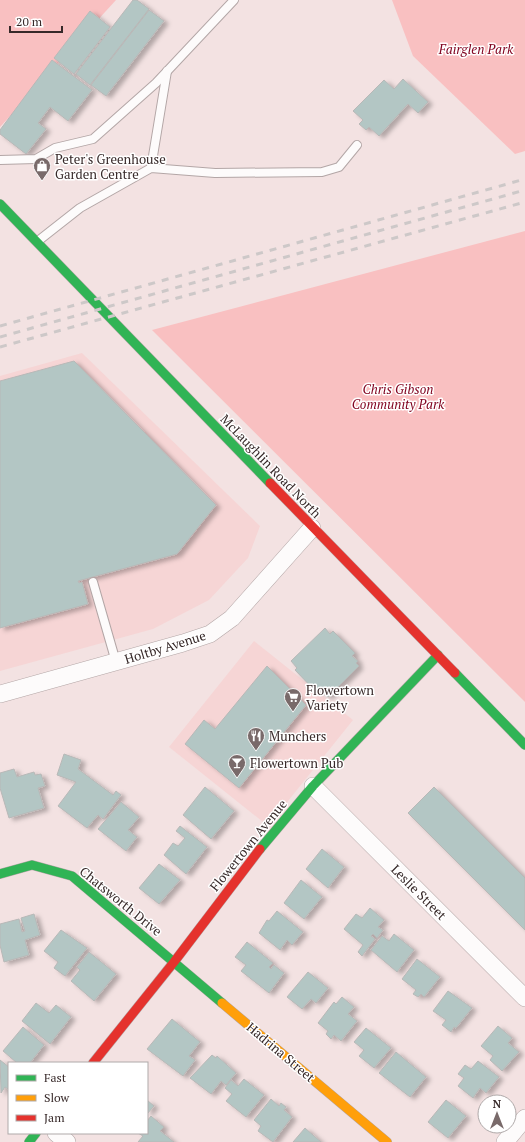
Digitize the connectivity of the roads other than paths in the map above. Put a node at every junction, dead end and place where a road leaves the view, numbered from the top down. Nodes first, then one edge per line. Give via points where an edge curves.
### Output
1 (234, 0) edge
2 (167, 71) junction
3 (357, 145) dead end
4 (0, 160) edge
5 (151, 168) junction
6 (0, 204) edge
7 (36, 243) junction
8 (312, 528) junction
9 (93, 582) dead end
10 (438, 655) junction
11 (116, 662) junction
12 (0, 694) edge
13 (525, 745) edge
14 (314, 786) junction
15 (0, 874) edge
16 (174, 962) junction
17 (525, 998) edge
18 (94, 1062) edge
19 (525, 1118) edge
20 (35, 1134) edge
21 (57, 1134) edge
22 (29, 1142) edge
23 (67, 1142) edge
24 (387, 1142) edge
25 (505, 1142) edge

1 - 2 lane
2 - 4 lane via 93,139 55,148 36,159
2 - 5 lane
3 - 5 lane via 339,167 322,172 215,173
5 - 7 lane via 80,208
6 - 7 street, McLaughlin Road North
7 - 8 street, McLaughlin Road North
8 - 10 street, McLaughlin Road North
8 - 11 street, Holtby Avenue via 232,618 210,634
9 - 11 lane
10 - 13 street, McLaughlin Road North
10 - 14 street, Flowertown Avenue
11 - 12 street, Holtby Avenue
14 - 16 street, Flowertown Avenue via 267,839
14 - 17 street, Leslie Street
15 - 16 street, Chatsworth Drive via 32,865 72,876
16 - 18 street, Flowertown Avenue
16 - 24 street, Hadrina Street
19 - 25 street
20 - 22 street
21 - 23 street

